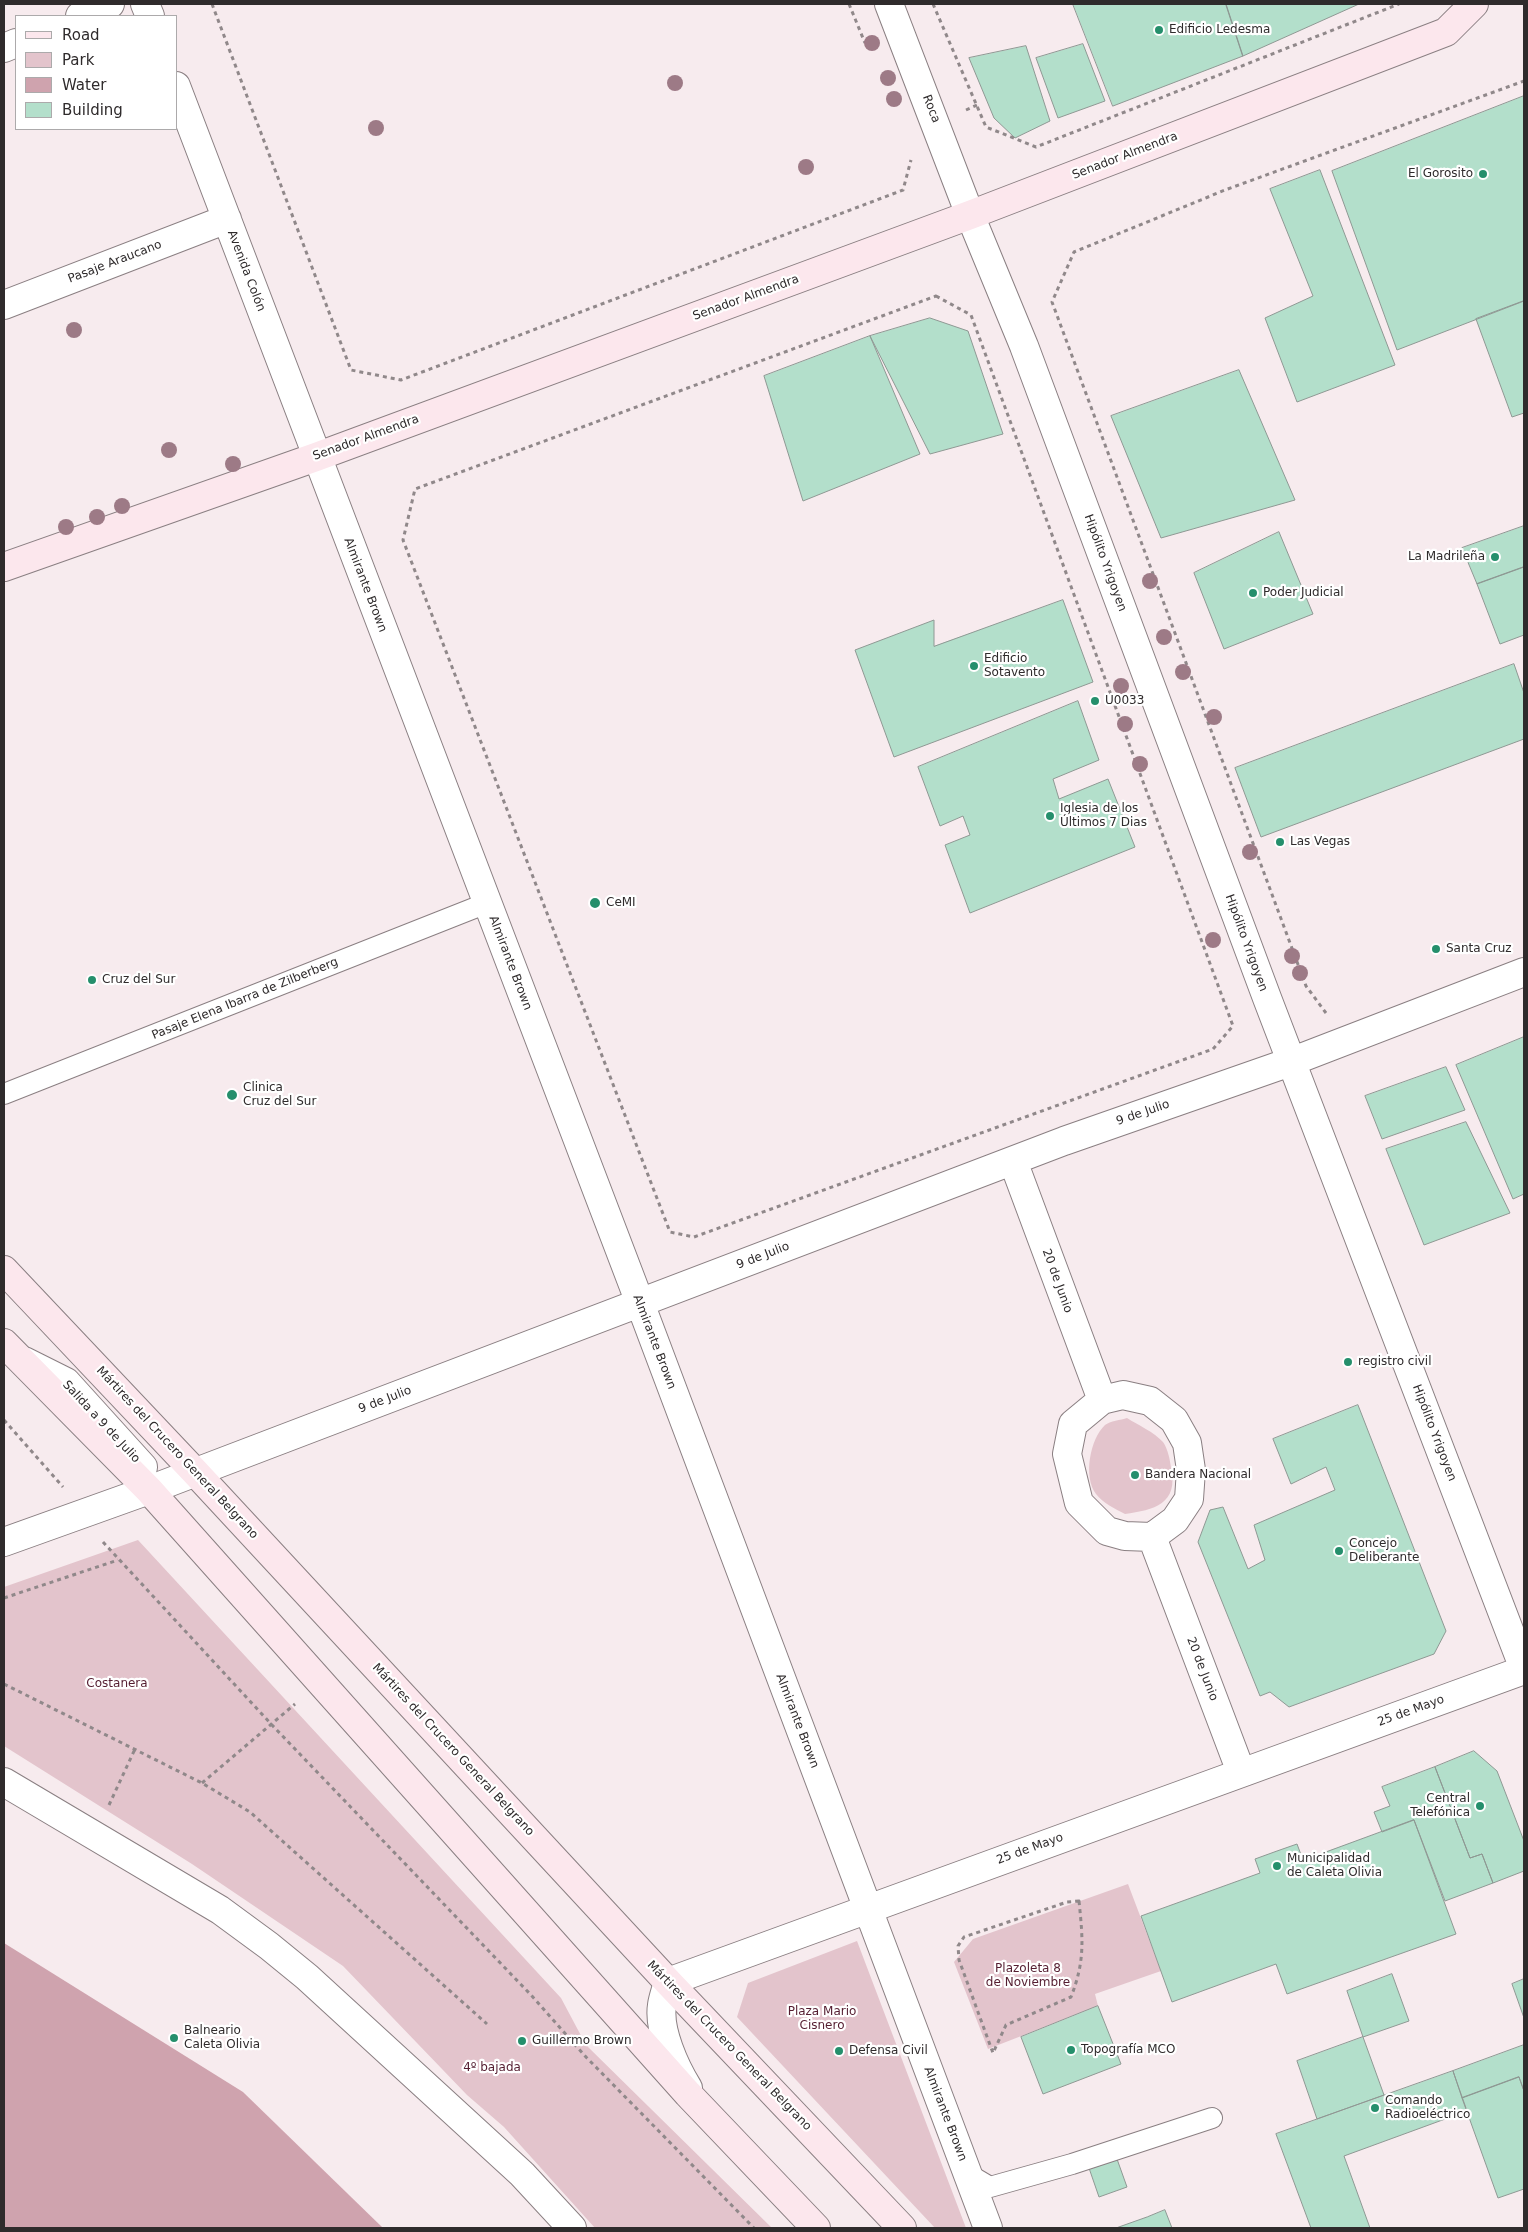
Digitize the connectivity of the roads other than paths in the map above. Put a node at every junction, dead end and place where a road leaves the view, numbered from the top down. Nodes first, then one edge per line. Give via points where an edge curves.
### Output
1 (110, 4) edge
2 (889, 4) edge
3 (1474, 4) edge
4 (82, 15) edge
5 (178, 91) edge
6 (970, 215) junction
7 (227, 219) junction
8 (4, 304) edge
9 (316, 457) junction
10 (4, 567) edge
11 (487, 903) junction
12 (1524, 972) edge
13 (1292, 1061) junction
14 (4, 1094) edge
15 (1013, 1161) junction
16 (4, 1270) edge
17 (640, 1303) junction
18 (11, 1350) edge
19 (1102, 1400) junction
20 (191, 1474) junction
21 (149, 1490) junction
22 (1152, 1537) junction
23 (4, 1542) edge
24 (1524, 1670) edge
25 (1241, 1772) junction
26 (4, 1782) edge
27 (867, 1909) junction
28 (668, 1982) junction
29 (704, 2111) junction
30 (1212, 2118) dead end
31 (982, 2200) edge
32 (572, 2228) edge
33 (816, 2228) edge
34 (902, 2228) edge

1 - 4 street
2 - 6 street, Roca
3 - 6 street, Senador Almendra via 1446,32
5 - 7 street, Avenida Colón
6 - 9 street, Senador Almendra
6 - 13 street, Hipólito Yrigoyen via 1024,346
7 - 8 street, Pasaje Araucano
7 - 9 street, Avenida Colón
9 - 10 street, Senador Almendra
9 - 11 street, Almirante Brown
11 - 14 lane, Pasaje Elena Ibarra de Zilberberg
11 - 17 street, Almirante Brown
12 - 13 street, 9 de Julio
13 - 15 street, 9 de Julio
13 - 24 street, Hipólito Yrigoyen
15 - 17 street, 9 de Julio
15 - 19 street, 20 de Junio
16 - 20 street, Mártires del Crucero General Belgrano
17 - 20 street, 9 de Julio
17 - 27 street, Almirante Brown
18 - 20 street, Salida a 9 de Julio via 66,1382 146,1469 163,1474
18 - 21 street
19 - 22 street via 1073,1424 1067,1454 1078,1503 1107,1531 1125,1536
19 - 22 street via 1123,1395 1150,1400 1174,1420 1187,1443 1191,1470 1189,1499 1175,1520
20 - 21 street, 9 de Julio
20 - 28 street, Mártires del Crucero General Belgrano
21 - 23 street, 9 de Julio
21 - 29 street
22 - 25 street, 20 de Junio
24 - 25 street, 25 de Mayo
25 - 27 street, 25 de Mayo
26 - 32 street via 220,1910 307,1977 522,2174
27 - 28 street, 25 de Mayo
27 - 31 street, Almirante Brown
28 - 29 street via 661,2007 664,2032 677,2070
28 - 34 street, Mártires del Crucero General Belgrano
29 - 33 street
30 - 31 lane via 1072,2164

